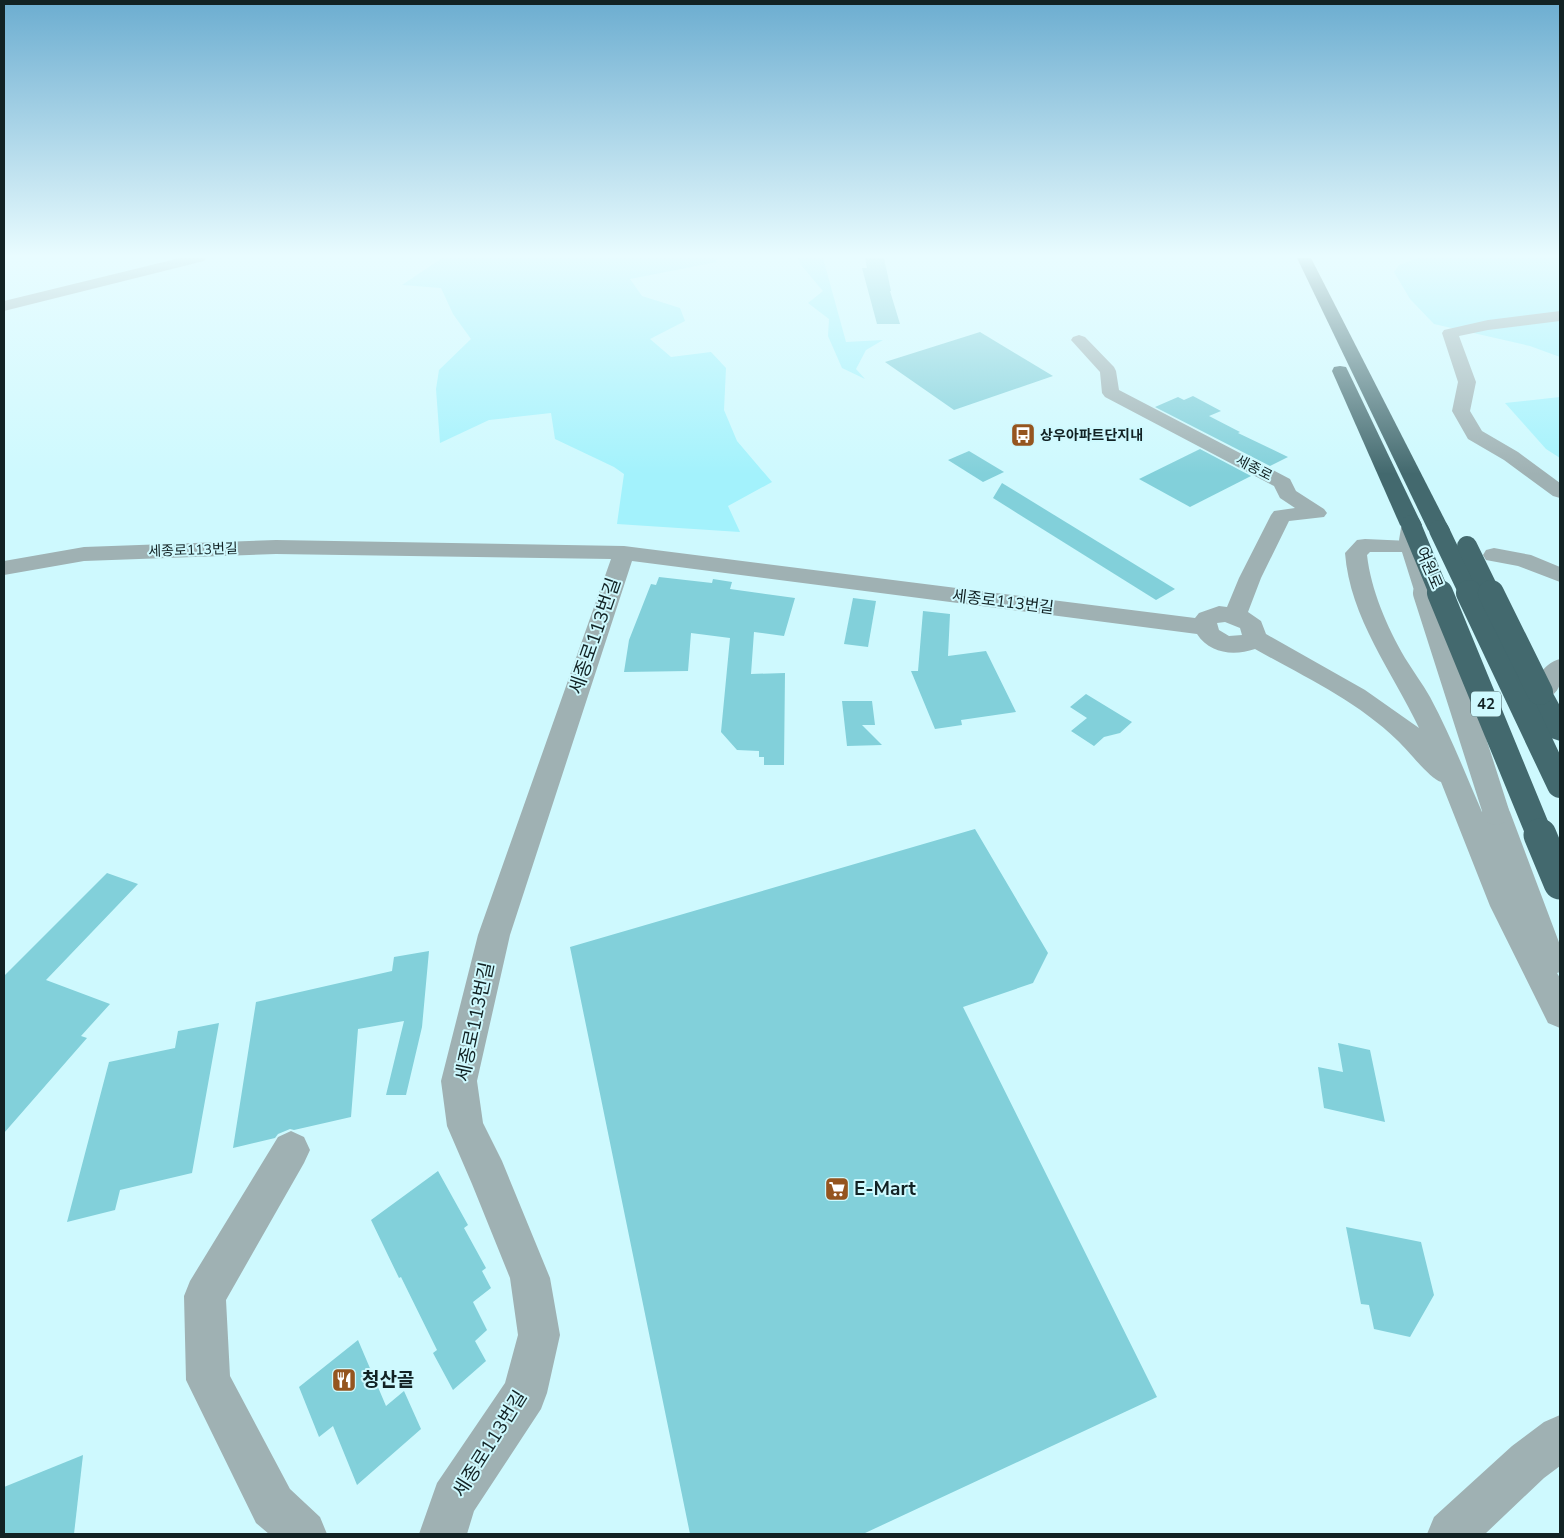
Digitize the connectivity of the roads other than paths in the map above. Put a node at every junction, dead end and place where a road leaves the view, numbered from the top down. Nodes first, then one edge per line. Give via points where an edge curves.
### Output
1 (1321, 330) edge
2 (1340, 330) edge
3 (1465, 330) edge
4 (1079, 340) dead end
5 (1560, 492) edge
6 (1449, 524) junction
7 (1406, 536) junction
8 (624, 553) junction
9 (1494, 555) dead end
10 (1523, 560) junction
11 (1560, 563) edge
12 (4, 568) edge
13 (1560, 575) edge
14 (1236, 616) junction
15 (1204, 627) junction
16 (1254, 638) junction
17 (1393, 659) junction
18 (1560, 668) edge
19 (1346, 691) junction
20 (1540, 692) junction
21 (1560, 731) edge
22 (1560, 785) edge
23 (1465, 802) junction
24 (1560, 882) edge
25 (1560, 988) edge
26 (1560, 1012) edge
27 (291, 1150) dead end
28 (1560, 1438) edge
29 (303, 1534) edge
30 (443, 1534) edge
31 (1451, 1534) edge

1 - 7 highway, 여원로 / 42
2 - 6 highway
3 - 5 street via 1450,333 1467,382 1462,411 1475,435 1511,456
4 - 14 street, 세종로 via 1108,371 1111,393 1283,483 1287,494 1317,513 1281,515 1250,578
6 - 20 highway, bridge
6 - 22 highway, 여원로 / 42, bridge
7 - 17 street via 1365,545 1356,553 1358,574 1370,609
7 - 24 highway, 여원로 / 42, bridge
7 - 25 street, bridge via 1496,812
8 - 12 street, 세종로113번길 via 276,547 84,554
8 - 15 street, 세종로113번길
8 - 30 street, 세종로113번길 via 494,935 459,1081 466,1126 530,1278 539,1335 525,1393 454,1500
9 - 10 street
10 - 11 street
10 - 13 street
14 - 15 street via 1212,615
14 - 16 street via 1254,629
15 - 16 street via 1212,637 1228,644 1245,645
16 - 19 street
17 - 19 street via 1401,691 1389,699
17 - 23 street via 1417,697
18 - 20 street
19 - 23 street via 1401,728 1436,762
20 - 21 highway
23 - 26 street via 1506,906
27 - 29 street via 206,1296 208,1380 273,1506
28 - 31 street via 1528,1462

